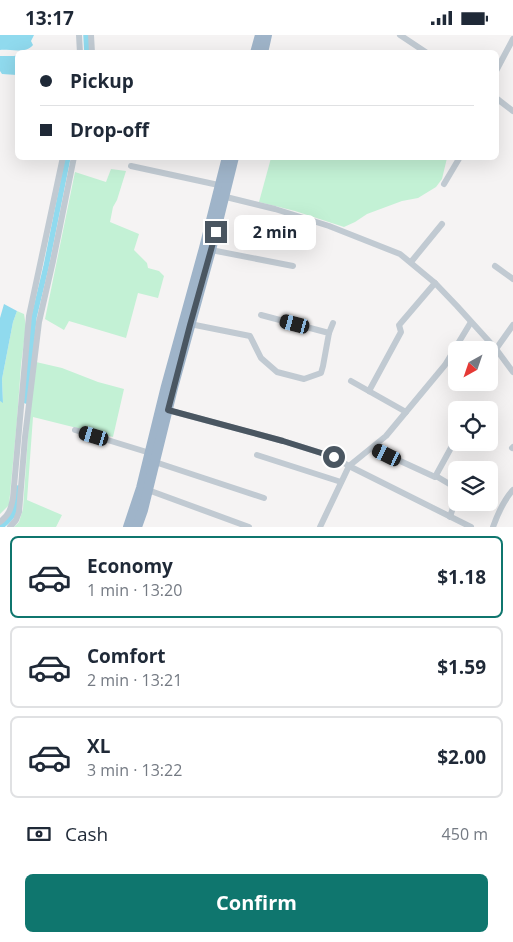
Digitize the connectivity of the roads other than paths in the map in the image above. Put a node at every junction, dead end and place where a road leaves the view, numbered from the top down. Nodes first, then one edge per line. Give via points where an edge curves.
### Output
1 (79, 35) edge
2 (91, 35) edge
3 (260, 35) edge
4 (268, 35) edge
5 (400, 35) edge
6 (513, 39) edge
7 (80, 50) edge
8 (92, 50) edge
9 (256, 50) edge
10 (264, 50) edge
11 (422, 50) edge
12 (499, 65) edge
13 (499, 100) edge
14 (513, 111) edge
15 (63, 160) edge
16 (73, 160) edge
17 (227, 160) edge
18 (233, 160) edge
19 (458, 160) edge
20 (131, 166) dead end
21 (444, 183) dead end
22 (222, 191) junction
23 (442, 224) dead end
24 (211, 249) junction
25 (42, 259) junction
26 (54, 261) junction
27 (411, 262) junction
28 (293, 266) dead end
29 (495, 266) dead end
30 (513, 279) edge
31 (435, 283) junction
32 (261, 315) dead end
33 (471, 322) junction
34 (333, 323) dead end
35 (190, 325) junction
36 (513, 325) edge
37 (328, 333) junction
38 (489, 341) edge
39 (498, 346) edge
40 (498, 352) edge
41 (513, 372) edge
42 (351, 381) dead end
43 (369, 391) junction
44 (164, 409) junction
45 (406, 412) junction
46 (75, 430) dead end
47 (372, 448) junction
48 (449, 451) edge
49 (257, 455) dead end
50 (152, 458) junction
51 (349, 466) junction
52 (436, 477) junction
53 (341, 482) junction
54 (448, 484) edge
55 (148, 490) junction
56 (513, 490) edge
57 (264, 498) dead end
58 (452, 511) edge
59 (450, 517) junction
60 (0, 522) edge
61 (10, 527) edge
62 (128, 527) edge
63 (137, 527) edge
64 (249, 527) edge
65 (320, 527) edge
66 (469, 527) edge
67 (493, 527) edge

1 - 7 street
2 - 8 street
3 - 9 highway
4 - 10 highway
5 - 11 street
6 - 12 street
13 - 14 street
15 - 25 street
16 - 26 street
17 - 22 highway
18 - 22 highway
19 - 21 street
20 - 22 street
22 - 24 highway
22 - 27 street via 329,226 400,254
22 - 44 highway
23 - 27 street
24 - 28 street
24 - 35 highway
25 - 26 street
25 - 60 street via 29,316 14,498 8,515
26 - 61 street via 40,322 19,512
27 - 31 street
29 - 30 street
31 - 33 street
31 - 43 street via 399,325 401,332
32 - 37 street
33 - 38 street
33 - 45 street via 445,365
34 - 37 street
35 - 37 street via 250,336 261,358 277,372 304,379 320,373
35 - 44 highway
36 - 39 street
40 - 41 street
42 - 43 street
43 - 45 street
44 - 50 highway
44 - 51 street via 292,444 334,457
45 - 47 street
46 - 50 street
47 - 51 street
47 - 52 street
48 - 52 street
49 - 53 street
50 - 55 highway
50 - 57 street
50 - 62 highway
51 - 53 street
51 - 59 street
52 - 54 street
53 - 65 street
55 - 63 highway
55 - 64 street
56 - 67 street via 501,506
58 - 59 street
59 - 66 street

